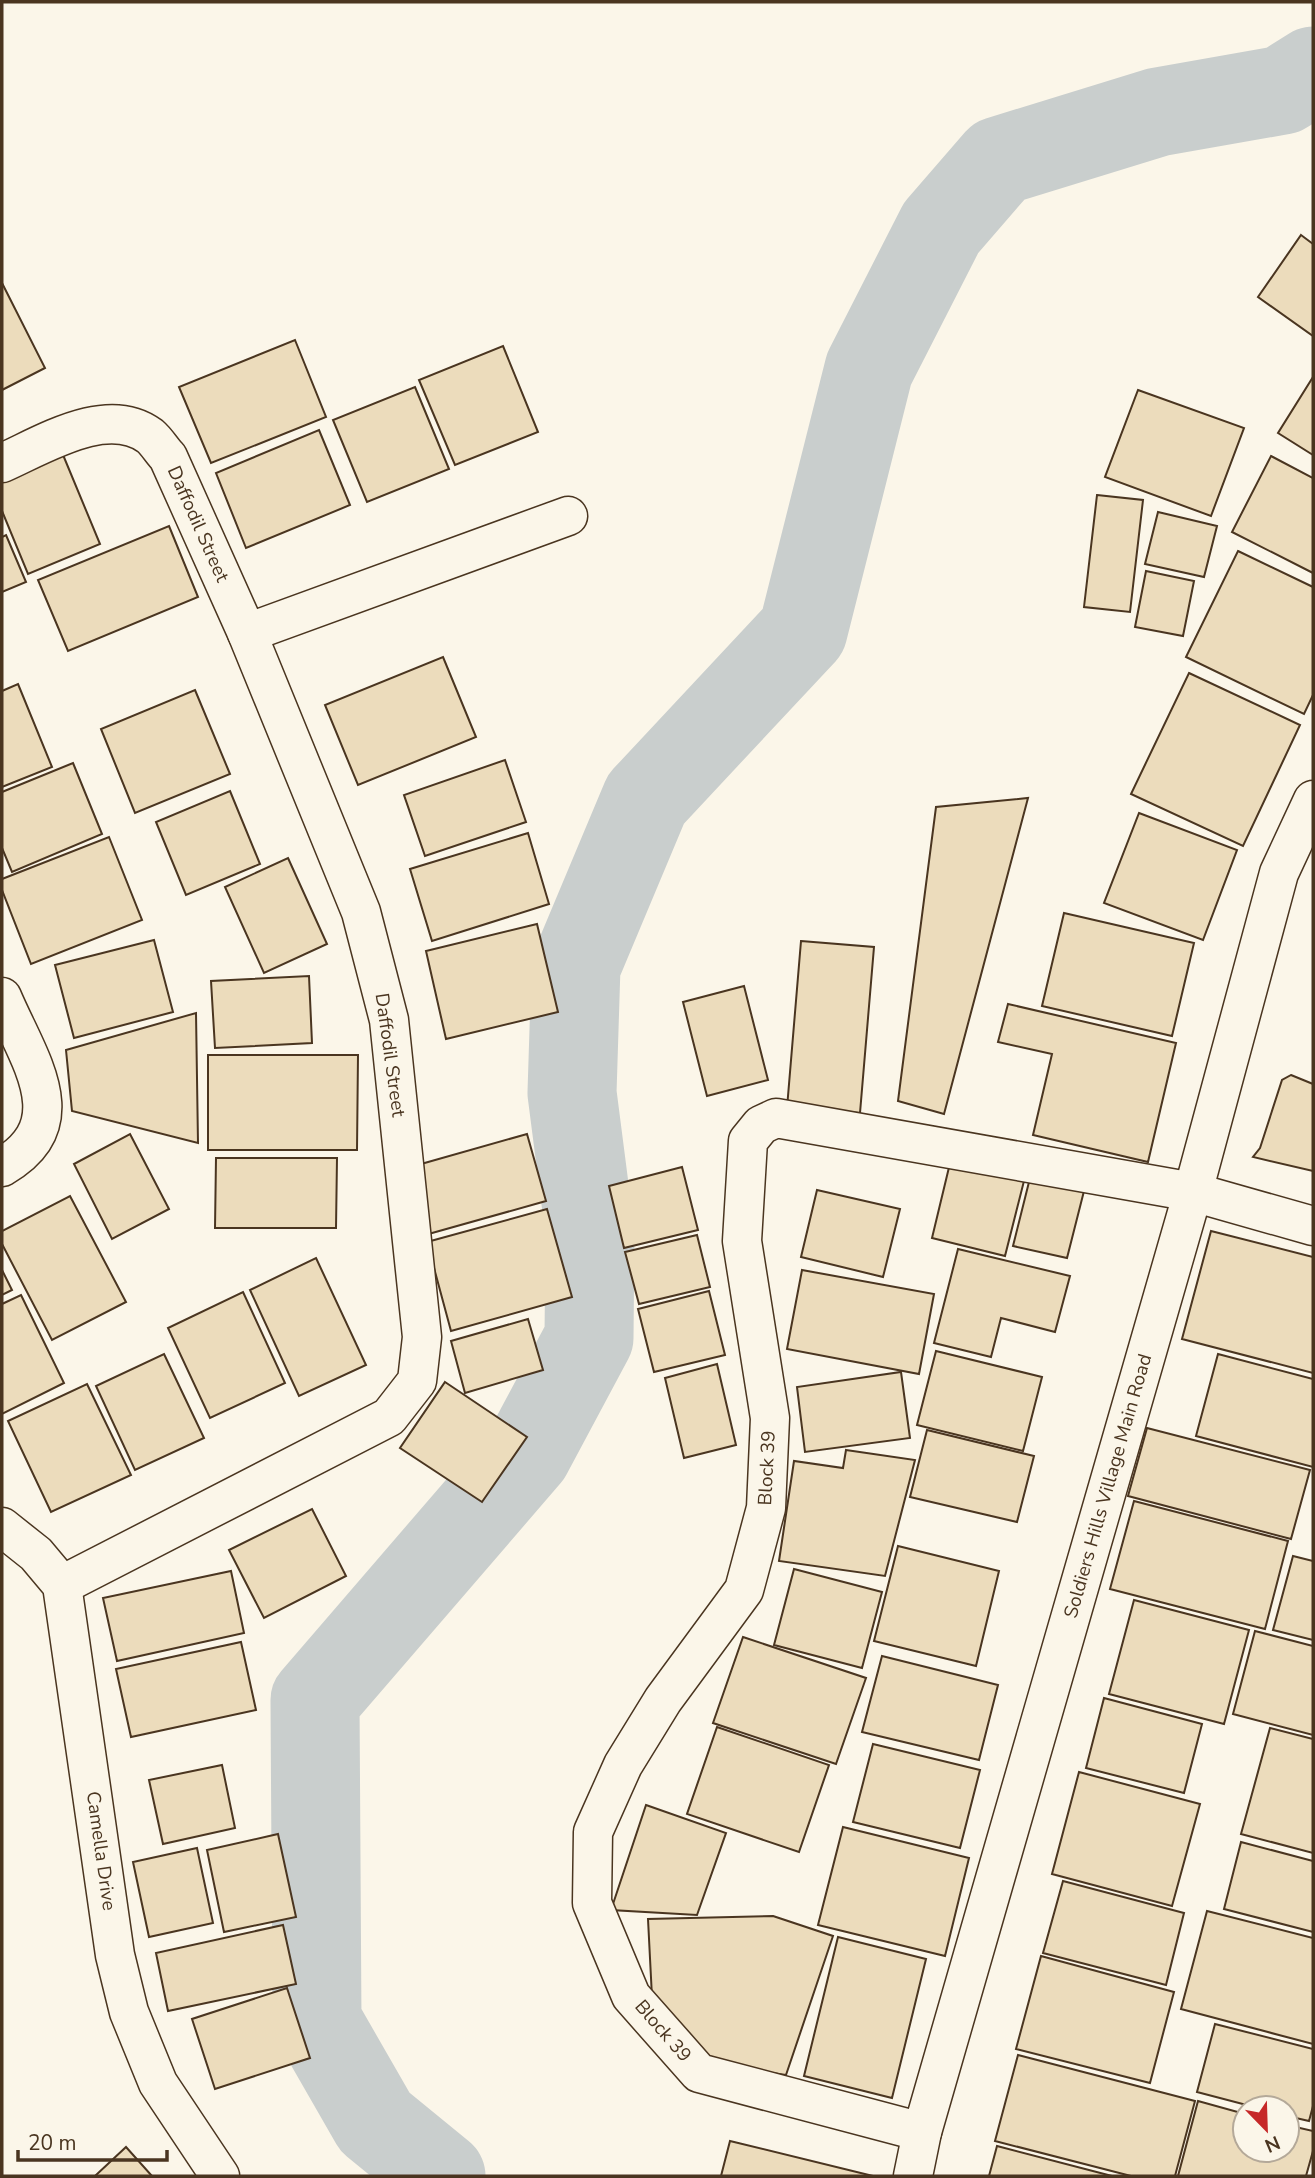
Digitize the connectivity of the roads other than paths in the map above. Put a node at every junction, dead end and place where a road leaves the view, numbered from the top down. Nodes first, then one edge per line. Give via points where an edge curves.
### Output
1 (2, 463) edge
2 (568, 516) dead end
3 (247, 633) junction
4 (1313, 800) edge
5 (2, 998) edge
6 (2, 1167) edge
7 (1193, 1192) junction
8 (1313, 1226) edge
9 (2, 1527) edge
10 (62, 1585) junction
11 (922, 2132) junction
12 (220, 2176) edge
13 (913, 2176) edge

1 - 3 street, Daffodil Street via 95,425 127,425 151,437 168,457
2 - 3 street
3 - 10 street, Daffodil Street via 361,912 389,1020 422,1337 417,1381 389,1417
4 - 7 street, Soldiers Hills Village Main Road via 1279,873
5 - 6 street via 44,1101 44,1116 34,1142
7 - 8 street, Block 39
7 - 11 street, Soldiers Hills Village Main Road
7 - 11 street, Block 39 via 776,1118 761,1125 748,1140 742,1241 770,1418 766,1508 744,1590 663,1700 623,1765 593,1832 592,1903 631,1996 699,2073
9 - 10 street via 36,1554
10 - 12 street, Camella Drive via 115,1955 129,2012 158,2083
11 - 13 street, Soldiers Hills Village Main Road

